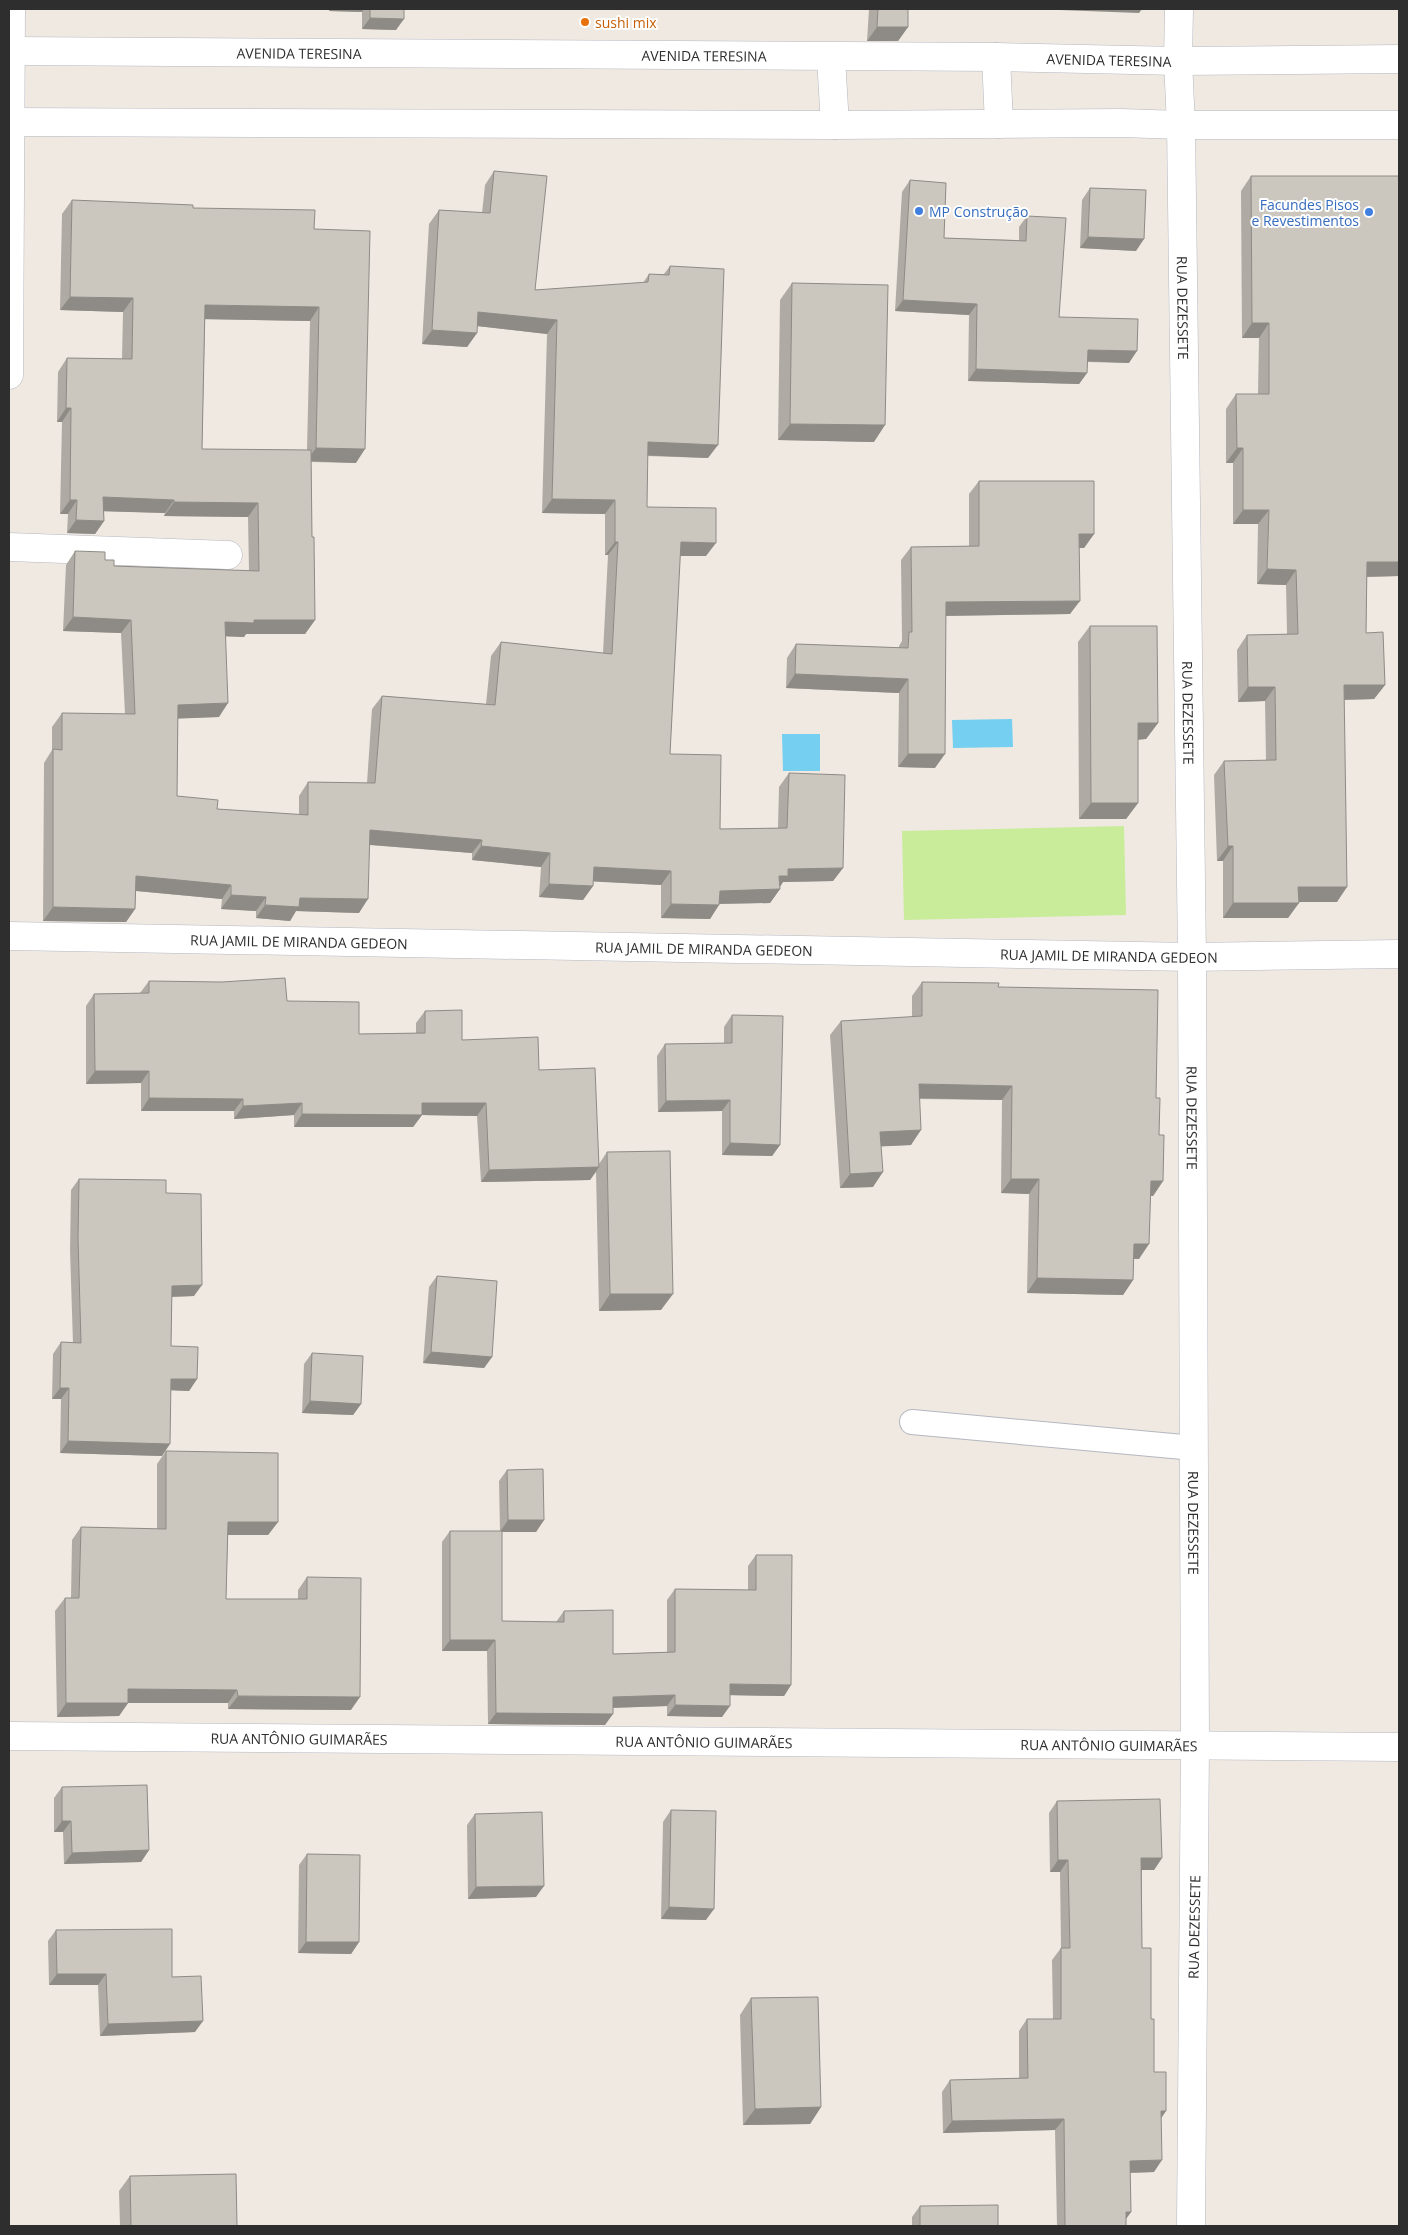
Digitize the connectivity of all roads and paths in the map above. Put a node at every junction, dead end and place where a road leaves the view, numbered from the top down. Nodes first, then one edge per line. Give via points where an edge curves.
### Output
1 (11, 9) edge
2 (1179, 9) edge
3 (10, 51) edge
4 (831, 58) junction
5 (996, 58) junction
6 (1399, 59) edge
7 (1178, 61) junction
8 (9, 122) edge
9 (999, 124) junction
10 (835, 125) junction
11 (1181, 125) junction
12 (1399, 125) edge
13 (9, 376) edge
14 (9, 547) edge
15 (228, 555) dead end
16 (9, 936) edge
17 (1399, 954) edge
18 (1192, 957) junction
19 (912, 1422) dead end
20 (1194, 1448) junction
21 (9, 1736) edge
22 (1196, 1746) junction
23 (1399, 1747) edge
24 (1191, 2226) edge

1 - 3 street
2 - 7 street, RUA DEZESSETE
3 - 4 street, AVENIDA TERESINA
3 - 8 street
4 - 5 street, AVENIDA TERESINA
4 - 10 street
5 - 7 street, AVENIDA TERESINA
5 - 9 street
6 - 7 street, AVENIDA TERESINA
7 - 11 street, RUA DEZESSETE
8 - 10 street
8 - 13 street
9 - 10 street
9 - 11 street
11 - 12 street
11 - 18 street, RUA DEZESSETE
14 - 15 street
16 - 18 street, RUA JAMIL DE MIRANDA GEDEON
17 - 18 street, RUA JAMIL DE MIRANDA GEDEON
18 - 20 street, RUA DEZESSETE
19 - 20 lane
20 - 22 street, RUA DEZESSETE
21 - 22 street, RUA ANTÔNIO GUIMARÃES
22 - 23 street, RUA ANTÔNIO GUIMARÃES
22 - 24 street, RUA DEZESSETE

